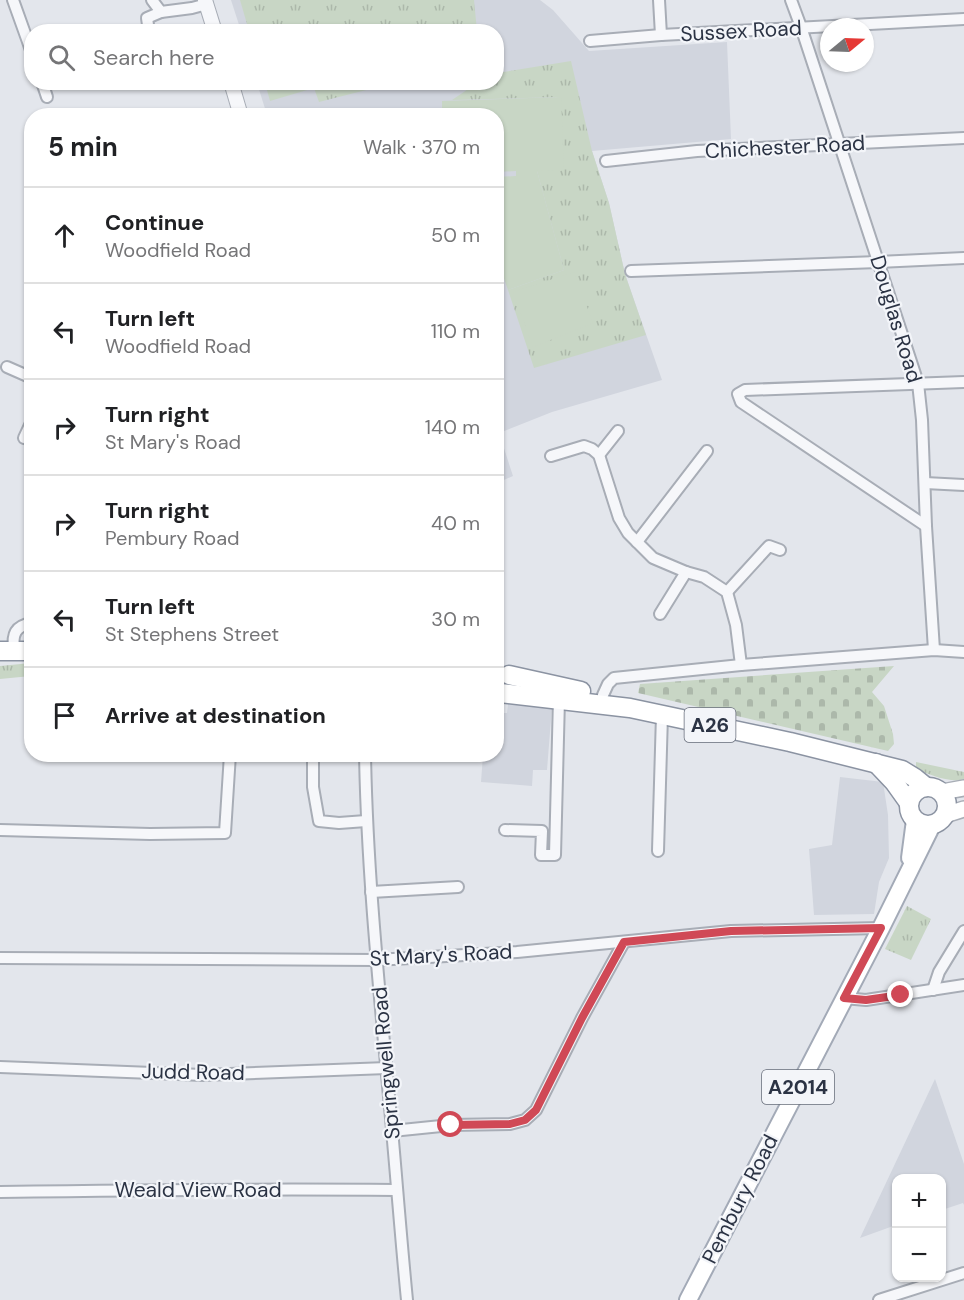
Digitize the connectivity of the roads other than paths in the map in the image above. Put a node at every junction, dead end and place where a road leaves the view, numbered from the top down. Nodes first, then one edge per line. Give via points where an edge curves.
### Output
1 (13, 0) edge
2 (152, 0) edge
3 (658, 0) edge
4 (791, 0) edge
5 (206, 2) edge
6 (160, 12) junction
7 (964, 19) edge
8 (148, 24) edge
9 (213, 24) edge
10 (801, 27) junction
11 (24, 31) edge
12 (660, 35) junction
13 (590, 41) dead end
14 (45, 90) edge
15 (233, 90) edge
16 (47, 97) dead end
17 (239, 108) edge
18 (964, 138) edge
19 (839, 144) junction
20 (606, 160) dead end
21 (964, 258) edge
22 (878, 262) junction
23 (631, 271) dead end
24 (7, 367) dead end
25 (24, 374) edge
26 (964, 382) edge
27 (918, 383) junction
28 (618, 430) dead end
29 (707, 451) dead end
30 (599, 455) junction
31 (551, 456) dead end
32 (926, 483) junction
33 (964, 484) edge
34 (926, 526) junction
35 (637, 542) junction
36 (780, 550) dead end
37 (686, 572) junction
38 (727, 592) junction
39 (660, 614) dead end
40 (24, 625) edge
41 (934, 650) junction
42 (15, 651) edge
43 (964, 652) edge
44 (741, 665) junction
45 (504, 670) edge
46 (504, 672) edge
47 (504, 689) edge
48 (504, 694) edge
49 (603, 695) junction
50 (559, 699) junction
51 (630, 708) junction
52 (662, 715) junction
53 (229, 762) edge
54 (313, 762) edge
55 (365, 762) edge
56 (876, 763) junction
57 (964, 788) edge
58 (934, 790) junction
59 (909, 803) junction
60 (964, 809) edge
61 (931, 820) junction
62 (366, 821) junction
63 (0, 830) edge
64 (505, 830) dead end
65 (658, 850) dead end
66 (458, 887) dead end
67 (371, 892) junction
68 (881, 928) junction
69 (964, 931) edge
70 (624, 942) junction
71 (0, 958) edge
72 (375, 960) junction
73 (964, 985) edge
74 (933, 990) junction
75 (844, 998) junction
76 (0, 1067) edge
77 (387, 1068) junction
78 (392, 1131) junction
79 (396, 1190) junction
80 (0, 1192) edge
81 (964, 1273) edge
82 (407, 1300) edge
83 (688, 1300) edge
84 (879, 1300) edge

1 - 11 street
2 - 6 street
3 - 12 street
4 - 10 street, Douglas Road
5 - 6 street
5 - 9 street
6 - 8 street via 147,18
7 - 10 street, Sussex Road
10 - 12 street, Sussex Road
10 - 19 street, Douglas Road
12 - 13 street, Sussex Road
14 - 16 street
15 - 17 street
18 - 19 street, Chichester Road
19 - 20 street, Chichester Road
19 - 22 street, Douglas Road
21 - 22 street
22 - 23 street
22 - 27 street, Douglas Road
24 - 25 street
26 - 27 street
27 - 32 street, Douglas Road
27 - 34 street via 745,390 738,394 741,402
28 - 30 street
29 - 35 street
30 - 31 street via 584,446
30 - 35 street via 619,518
32 - 33 street
32 - 34 street, Douglas Road
34 - 41 street, Douglas Road
35 - 37 street via 653,558
36 - 38 street via 768,546
37 - 38 street via 704,577
37 - 39 street
38 - 44 street
40 - 42 street via 15,631
41 - 43 street
41 - 44 street
44 - 49 street via 614,678
45 - 49 highway, A26
46 - 47 highway via 509,680
48 - 50 highway, A26
49 - 51 highway, A26
50 - 51 highway, A26
50 - 64 street via 555,855 542,855 542,831
51 - 52 highway, A26
52 - 56 highway, A26
52 - 65 street
53 - 63 street via 225,833
54 - 62 street via 319,821
55 - 62 street, Springwell Road
56 - 58 highway, A26 via 915,777
56 - 59 highway
57 - 58 main road
58 - 59 highway via 915,792
58 - 61 highway via 945,797 947,810
59 - 61 highway via 909,809
60 - 61 main road
61 - 68 main road, Pembury Road / A2014
62 - 67 street, Springwell Road
66 - 67 street
67 - 72 street, Springwell Road
68 - 70 street, St Mary's Road via 731,931
68 - 75 main road, Pembury Road / A2014
69 - 74 street via 939,972
70 - 72 street, St Mary's Road
70 - 78 street via 536,1110 525,1120
71 - 72 street, St Mary's Road
72 - 77 street, Springwell Road
73 - 74 street
74 - 75 street via 866,1000
75 - 83 main road, Pembury Road / A2014
76 - 77 street, Judd Road via 203,1075
77 - 78 street, Springwell Road
78 - 79 street, Springwell Road
79 - 80 street, Weald View Road
79 - 82 street, Springwell Road
81 - 84 street

